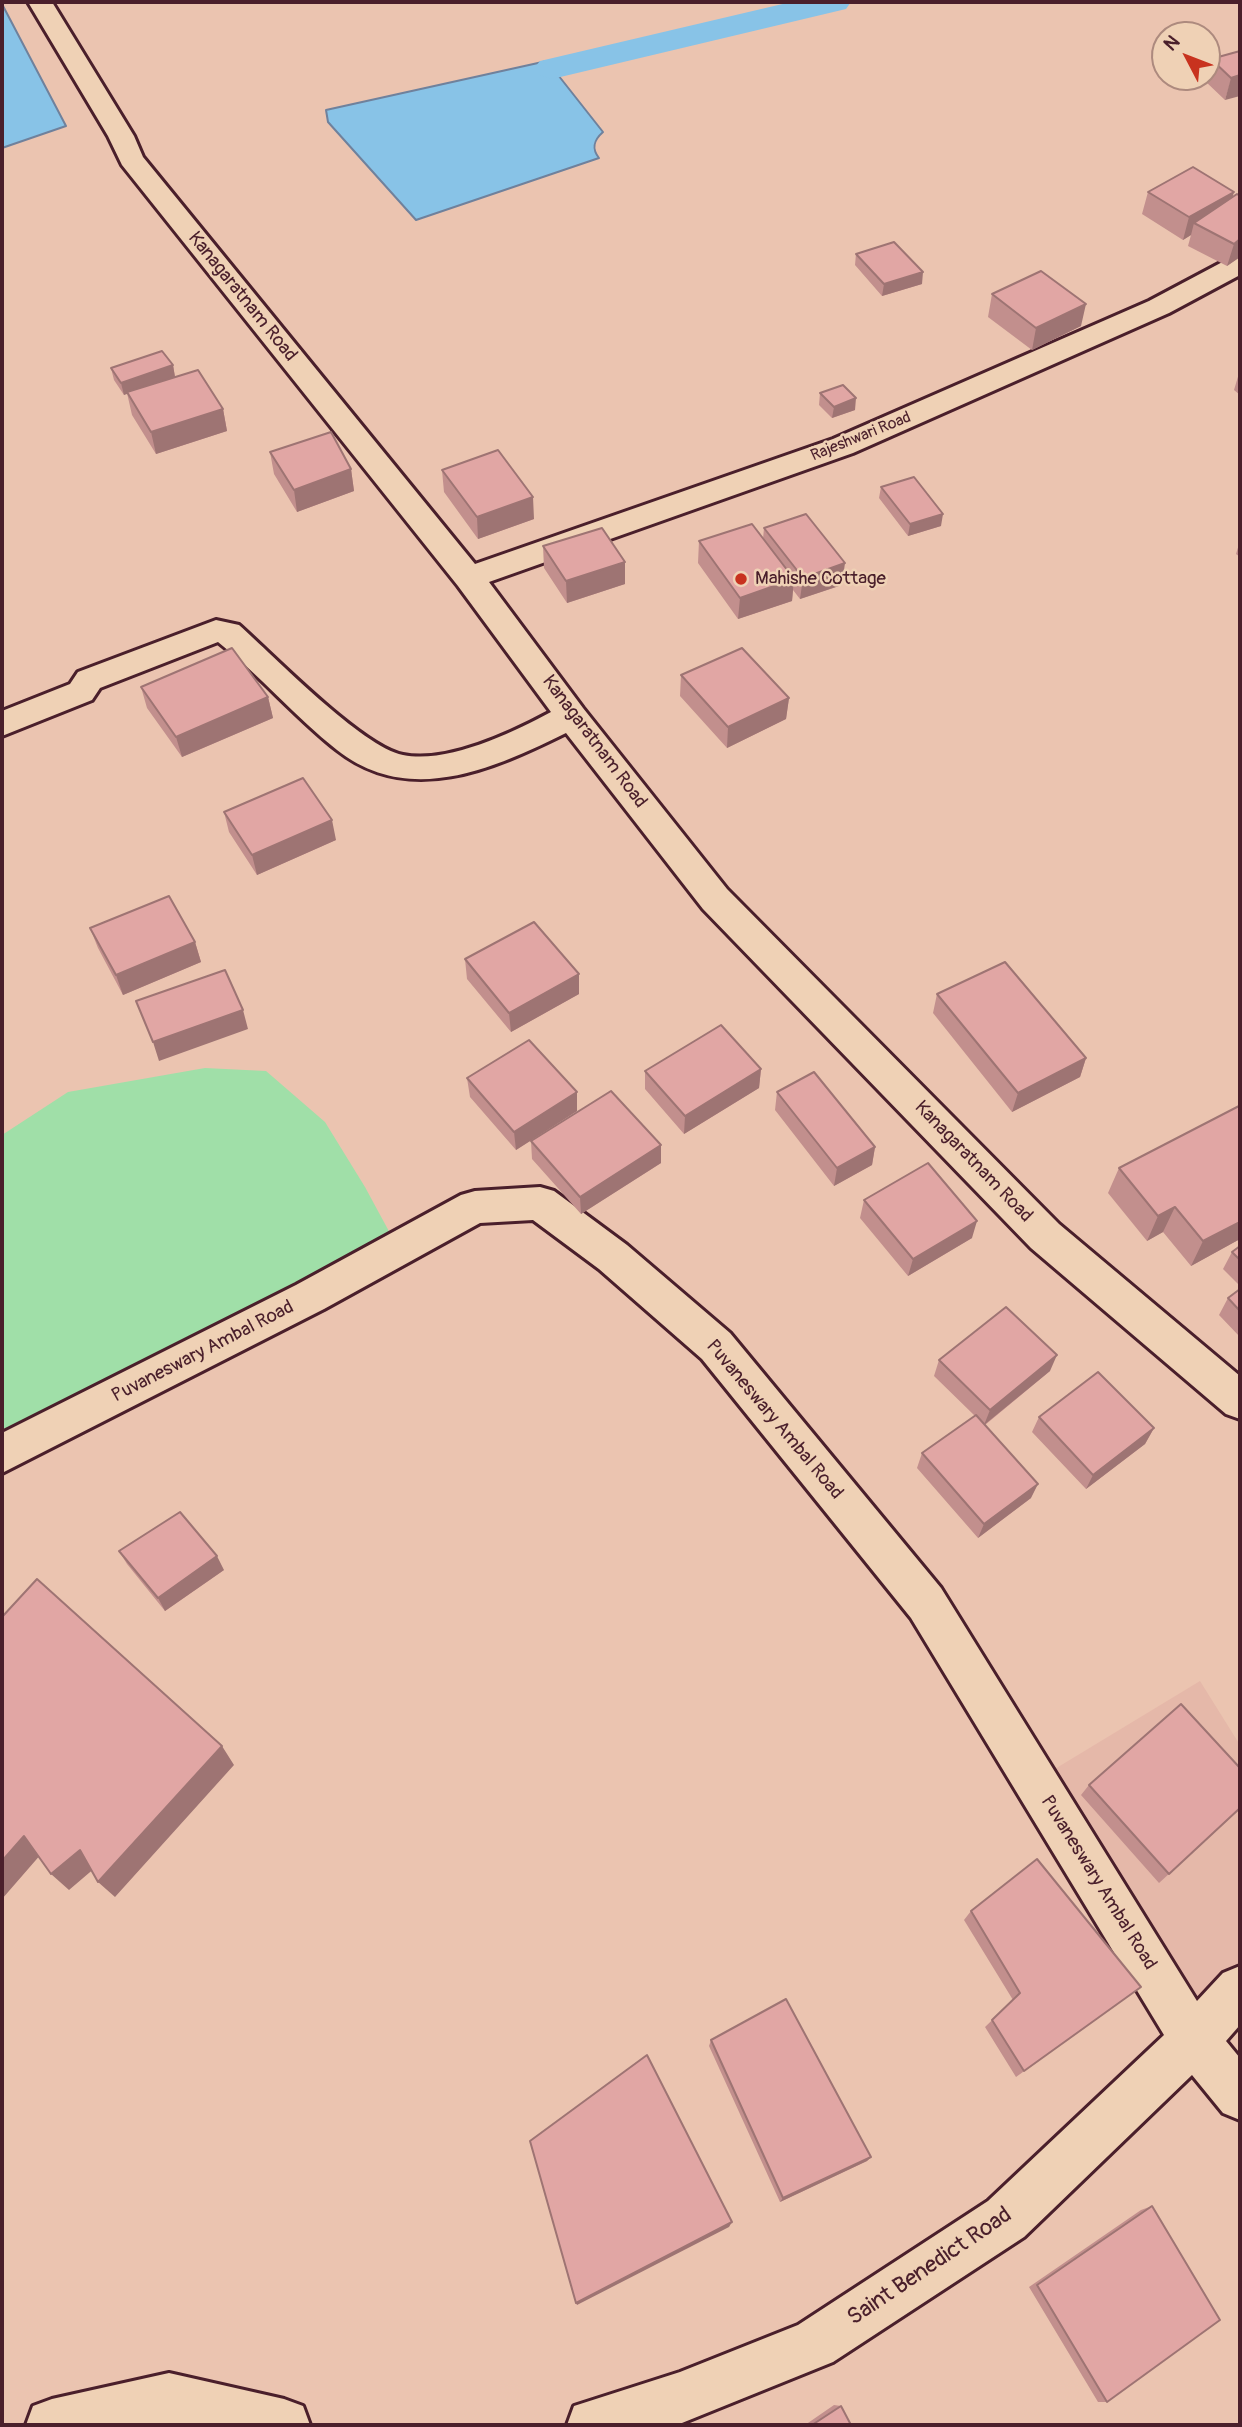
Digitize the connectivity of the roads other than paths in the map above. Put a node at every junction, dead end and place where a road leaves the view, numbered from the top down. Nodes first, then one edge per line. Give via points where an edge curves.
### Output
1 (40, 2) edge
2 (1240, 264) edge
3 (469, 578) junction
4 (571, 716) junction
5 (2, 724) edge
6 (1240, 1401) edge
7 (2, 1454) edge
8 (1240, 1990) edge
9 (1194, 2040) junction
10 (1240, 2096) edge
11 (52, 2425) edge
12 (284, 2425) edge
13 (593, 2425) edge

1 - 3 street, Kanagaratnam Road via 131,159
2 - 3 street, Rajeshwari Road via 1159,307 843,446
3 - 4 street, Kanagaratnam Road
4 - 5 street via 521,742 441,766 405,768 348,741 228,633 216,631 89,680 81,692
4 - 6 street, Kanagaratnam Road via 724,909 1045,1236
7 - 9 street, Puvaneswary Ambal Road via 475,1208 540,1203 613,1257 716,1346 926,1603
8 - 9 street, Saint Benedict Road
9 - 10 street, Puvaneswary Ambal Road
9 - 13 street, Saint Benedict Road via 1006,2219 815,2344 680,2398
11 - 12 street via 169,2399

